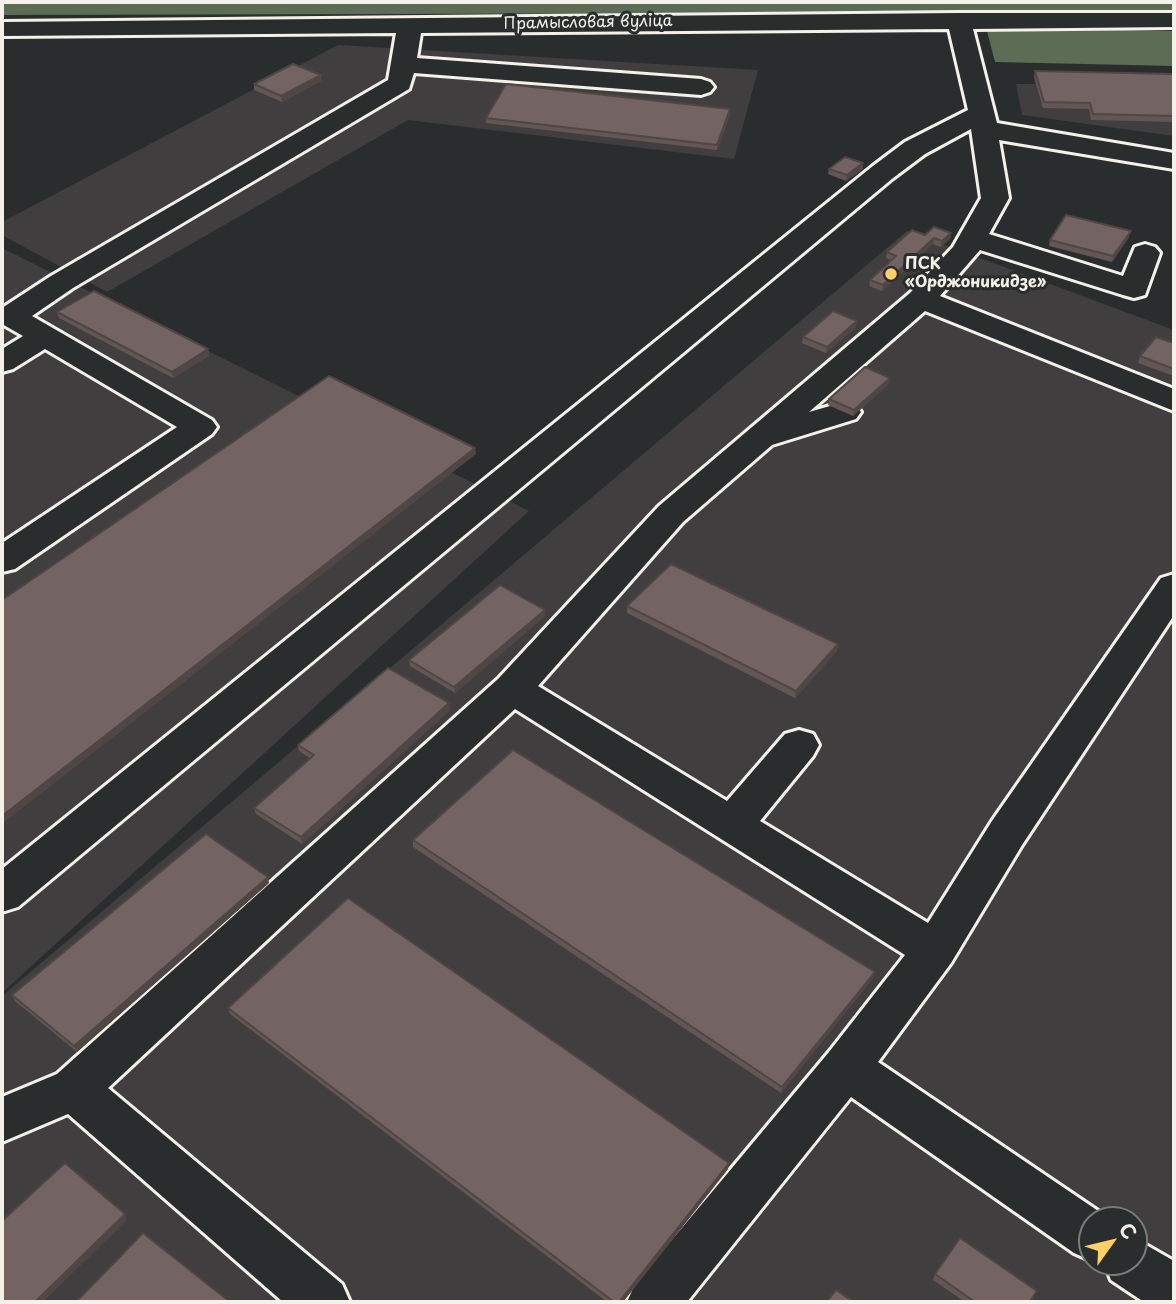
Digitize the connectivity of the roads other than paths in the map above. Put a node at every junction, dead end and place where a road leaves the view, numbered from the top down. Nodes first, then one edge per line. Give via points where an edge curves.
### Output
1 (281, 2) edge
2 (959, 20) junction
3 (1174, 20) edge
4 (410, 25) junction
5 (252, 27) junction
6 (2, 29) edge
7 (403, 65) junction
8 (701, 87) dead end
9 (983, 121) junction
10 (1174, 161) edge
11 (972, 238) junction
12 (1145, 253) dead end
13 (909, 310) junction
14 (45, 336) junction
15 (2, 362) edge
16 (882, 368) dead end
17 (1174, 401) edge
18 (844, 412) edge
19 (753, 442) junction
20 (2, 560) edge
21 (1174, 587) edge
22 (512, 689) junction
23 (799, 745) dead end
24 (731, 826) junction
25 (2, 894) edge
26 (935, 950) junction
27 (846, 1067) junction
28 (74, 1090) junction
29 (2, 1120) edge
30 (1078, 1226) edge
31 (1148, 1274) edge
32 (1174, 1292) edge
33 (323, 1302) edge
34 (654, 1302) edge

1 - 5 street
2 - 3 street, Прамысловая вуліца
2 - 4 street, Прамысловая вуліца
2 - 9 street
4 - 5 street, Прамысловая вуліца
4 - 7 street
5 - 6 street, Прамысловая вуліца
7 - 8 street
7 - 14 street via 400,84 11,316
9 - 10 street
9 - 11 street via 995,198
9 - 25 street via 915,148 883,172
11 - 12 street via 1134,289
11 - 13 street
13 - 16 street
13 - 17 street
13 - 19 street
14 - 15 street
14 - 20 street via 200,427
18 - 19 street
19 - 22 street via 671,514
21 - 26 street via 1007,833
22 - 24 street
22 - 28 street
23 - 24 street
24 - 26 street
26 - 27 street
27 - 30 street
27 - 34 street
28 - 29 street
28 - 33 street
31 - 32 street

